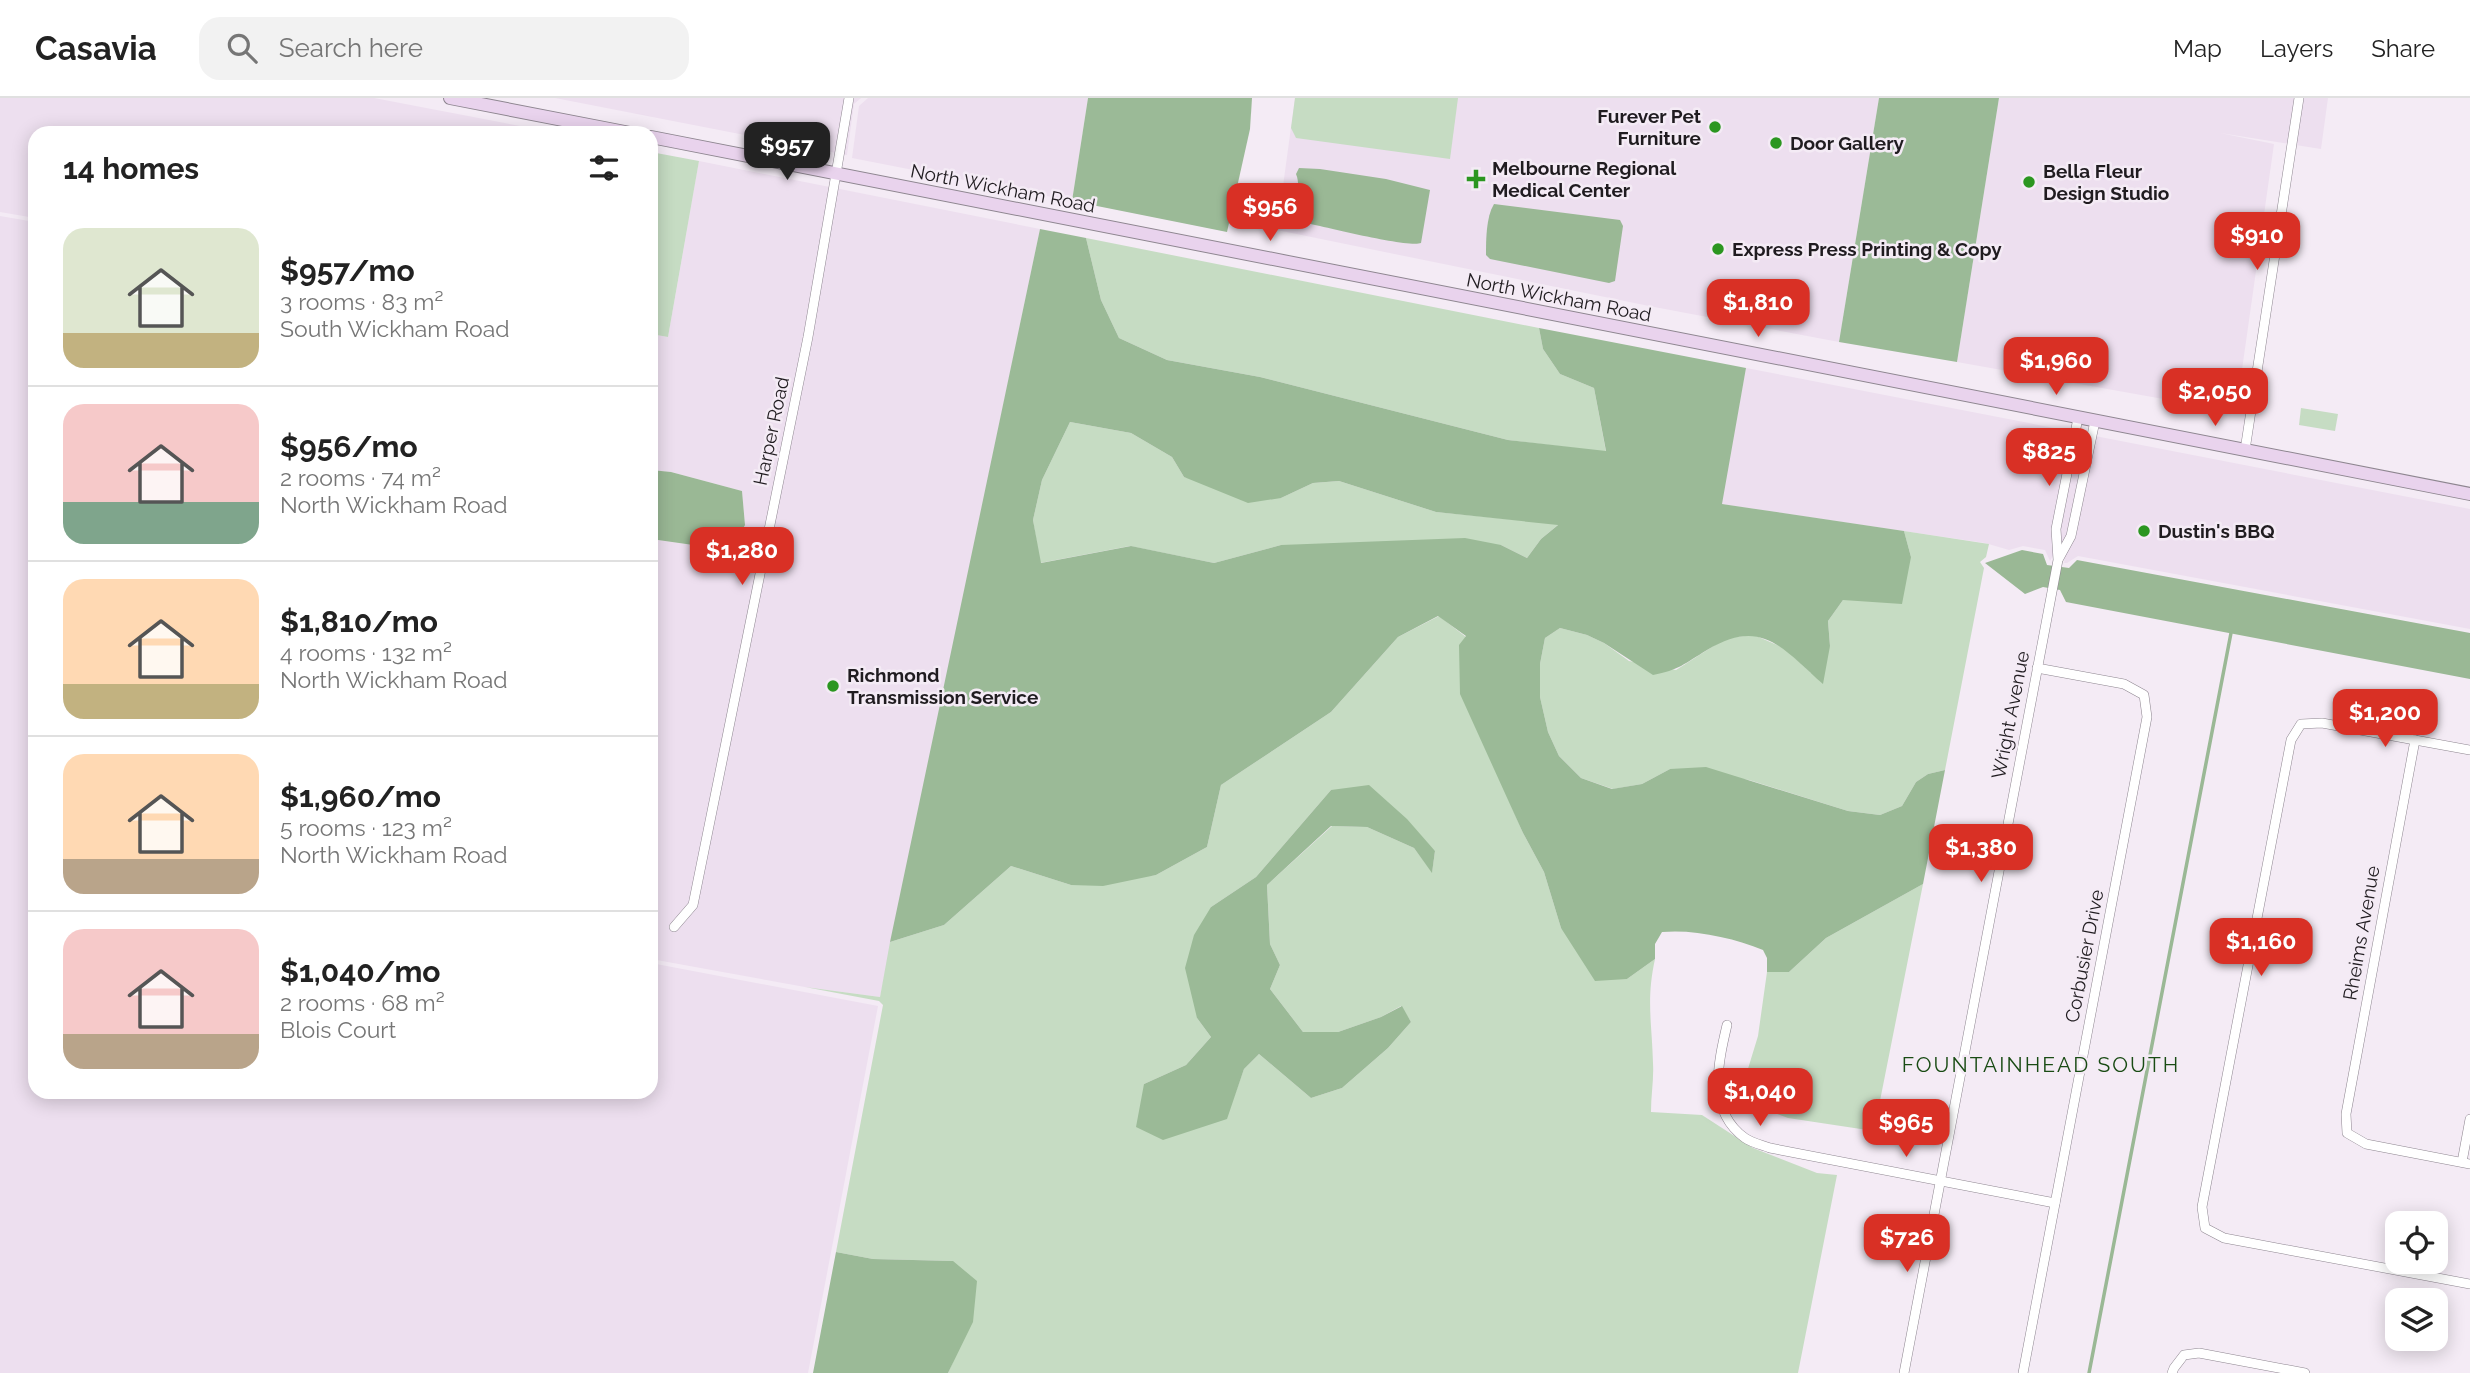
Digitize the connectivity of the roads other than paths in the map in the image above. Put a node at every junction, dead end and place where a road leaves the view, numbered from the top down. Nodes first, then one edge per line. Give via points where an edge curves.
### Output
1 (450, 98) edge
2 (849, 98) edge
3 (2299, 98) edge
4 (594, 126) edge
5 (658, 138) edge
6 (836, 175) junction
7 (2078, 418) junction
8 (2095, 421) junction
9 (2245, 450) junction
10 (2470, 494) edge
11 (2058, 560) junction
12 (2037, 668) junction
13 (2414, 740) junction
14 (2470, 750) edge
15 (674, 927) dead end
16 (1727, 1025) dead end
17 (2470, 1119) edge
18 (2466, 1163) edge
19 (1940, 1181) junction
20 (2055, 1203) junction
21 (2470, 1283) edge
22 (1904, 1373) edge
23 (2023, 1373) edge
24 (2172, 1373) edge
25 (2305, 1373) edge

1 - 4 main road
2 - 6 street, Harper Road
3 - 9 street
5 - 6 main road, North Wickham Road
6 - 7 main road, North Wickham Road
6 - 15 street, Harper Road via 808,337 692,905
7 - 8 main road, North Wickham Road
7 - 11 street, Wright Avenue via 2056,529
8 - 9 main road, North Wickham Road
8 - 11 street, Wright Avenue via 2071,536
9 - 10 main road, North Wickham Road
11 - 12 street, Wright Avenue
12 - 19 street, Wright Avenue
12 - 20 street, Corbusier Drive via 2124,684 2144,695 2147,717
13 - 14 street
13 - 18 street, Rheims Avenue via 2346,1114 2347,1133 2366,1144
13 - 21 street via 2322,723 2301,724 2291,740 2202,1207 2205,1228 2224,1237
16 - 19 street via 1717,1069 1720,1103 1745,1138 1770,1148
17 - 18 street
19 - 20 street
19 - 22 street, Wright Avenue
20 - 23 street, Corbusier Drive
24 - 25 street via 2184,1355 2199,1353

